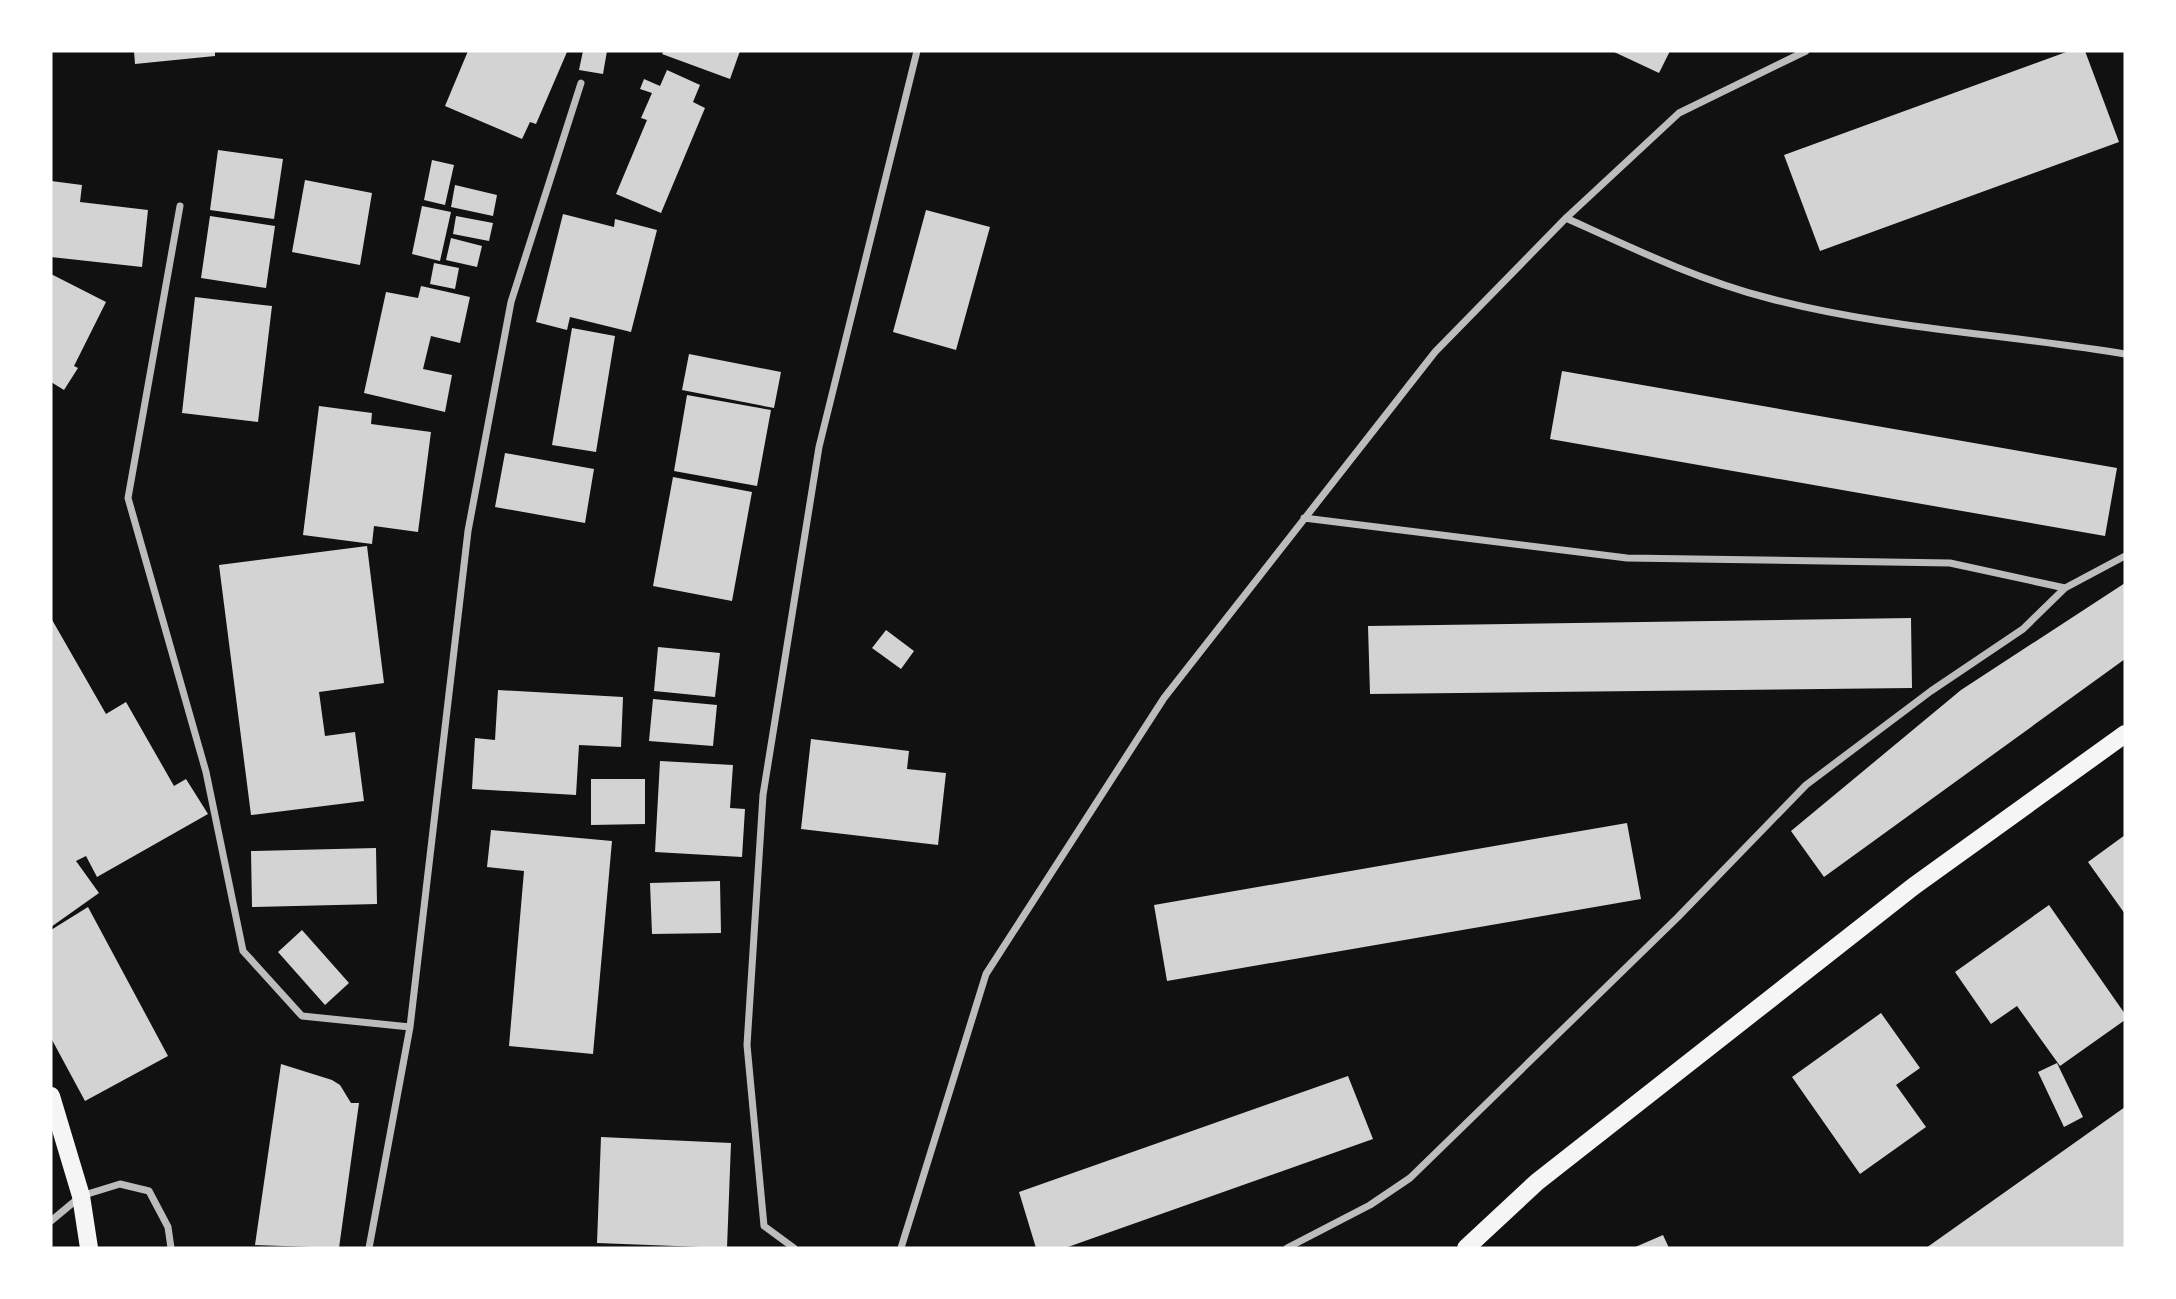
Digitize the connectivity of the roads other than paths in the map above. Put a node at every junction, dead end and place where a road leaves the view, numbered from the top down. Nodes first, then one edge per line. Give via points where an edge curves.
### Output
1 (917, 51) edge
2 (1806, 51) edge
3 (582, 83) dead end
4 (180, 206) dead end
5 (1566, 218) junction
6 (2125, 354) edge
7 (1304, 518) junction
8 (2125, 556) edge
9 (2065, 589) junction
10 (2125, 734) edge
11 (410, 1027) junction
12 (51, 1096) edge
13 (81, 1196) junction
14 (51, 1221) edge
15 (89, 1248) edge
16 (171, 1248) edge
17 (369, 1248) edge
18 (794, 1248) edge
19 (901, 1248) edge
20 (1287, 1248) edge
21 (1466, 1248) edge

1 - 18 street via 819,447 763,795 747,1045 764,1226
2 - 5 street via 1679,113
3 - 11 street via 511,302 473,504
4 - 11 street via 128,498 206,772 243,951 302,1016
5 - 6 street via 1665,263 1767,298 1880,322
5 - 7 street via 1435,352
7 - 9 street via 1627,558 1950,563
7 - 19 street via 1164,698 986,974
8 - 9 street
9 - 20 street via 2023,629 1806,785 1678,917 1410,1178 1370,1205
10 - 21 main road via 1914,886 1537,1182
11 - 17 street
12 - 13 main road
13 - 14 street
13 - 15 main road
13 - 16 street via 120,1184 149,1191 168,1227

